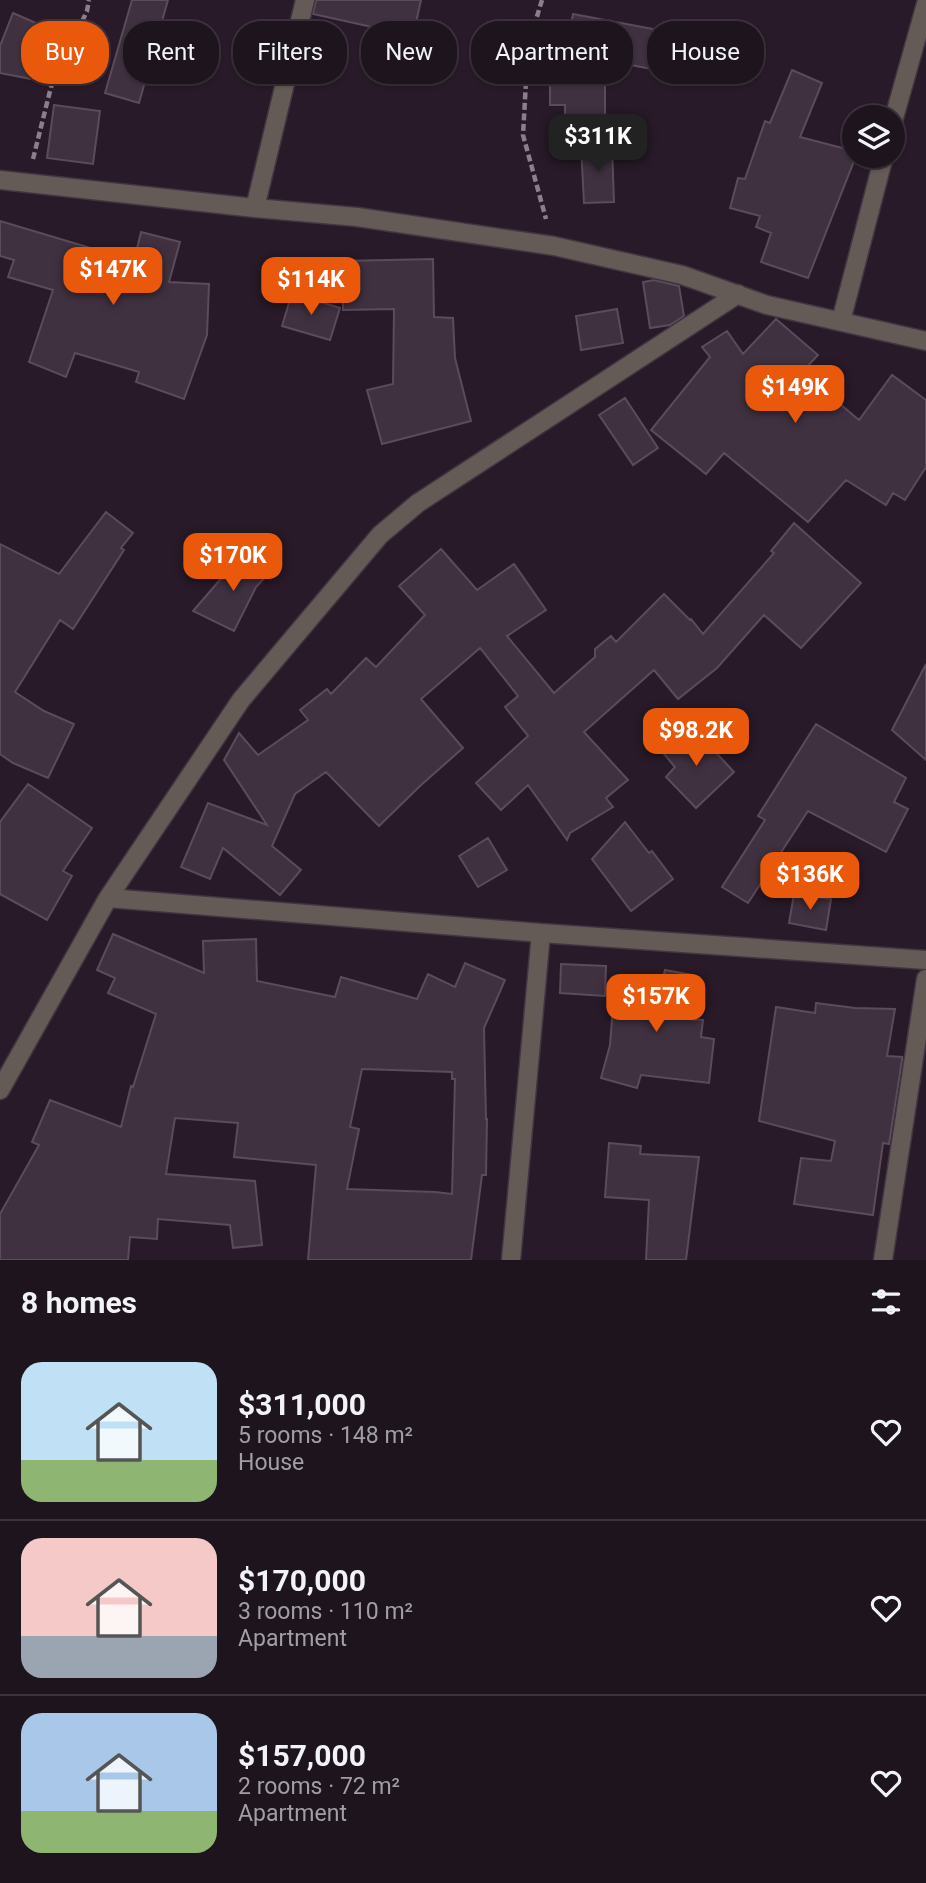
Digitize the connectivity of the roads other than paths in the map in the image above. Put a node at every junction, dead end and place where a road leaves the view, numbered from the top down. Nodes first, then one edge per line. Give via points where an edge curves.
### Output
1 (305, 0) edge
2 (926, 4) edge
3 (898, 105) edge
4 (881, 168) edge
5 (0, 180) edge
6 (255, 208) junction
7 (738, 294) junction
8 (841, 321) junction
9 (926, 341) edge
10 (108, 898) junction
11 (541, 933) junction
12 (926, 960) edge
13 (926, 979) edge
14 (0, 1090) edge
15 (511, 1260) edge
16 (883, 1260) edge

1 - 6 street
2 - 3 street
4 - 8 street
5 - 6 street
6 - 7 street via 357,217 554,246 681,275
7 - 8 street
7 - 10 street via 418,503 380,535 241,700
8 - 9 street
10 - 11 street
10 - 14 street
11 - 12 street
11 - 15 street
13 - 16 street

